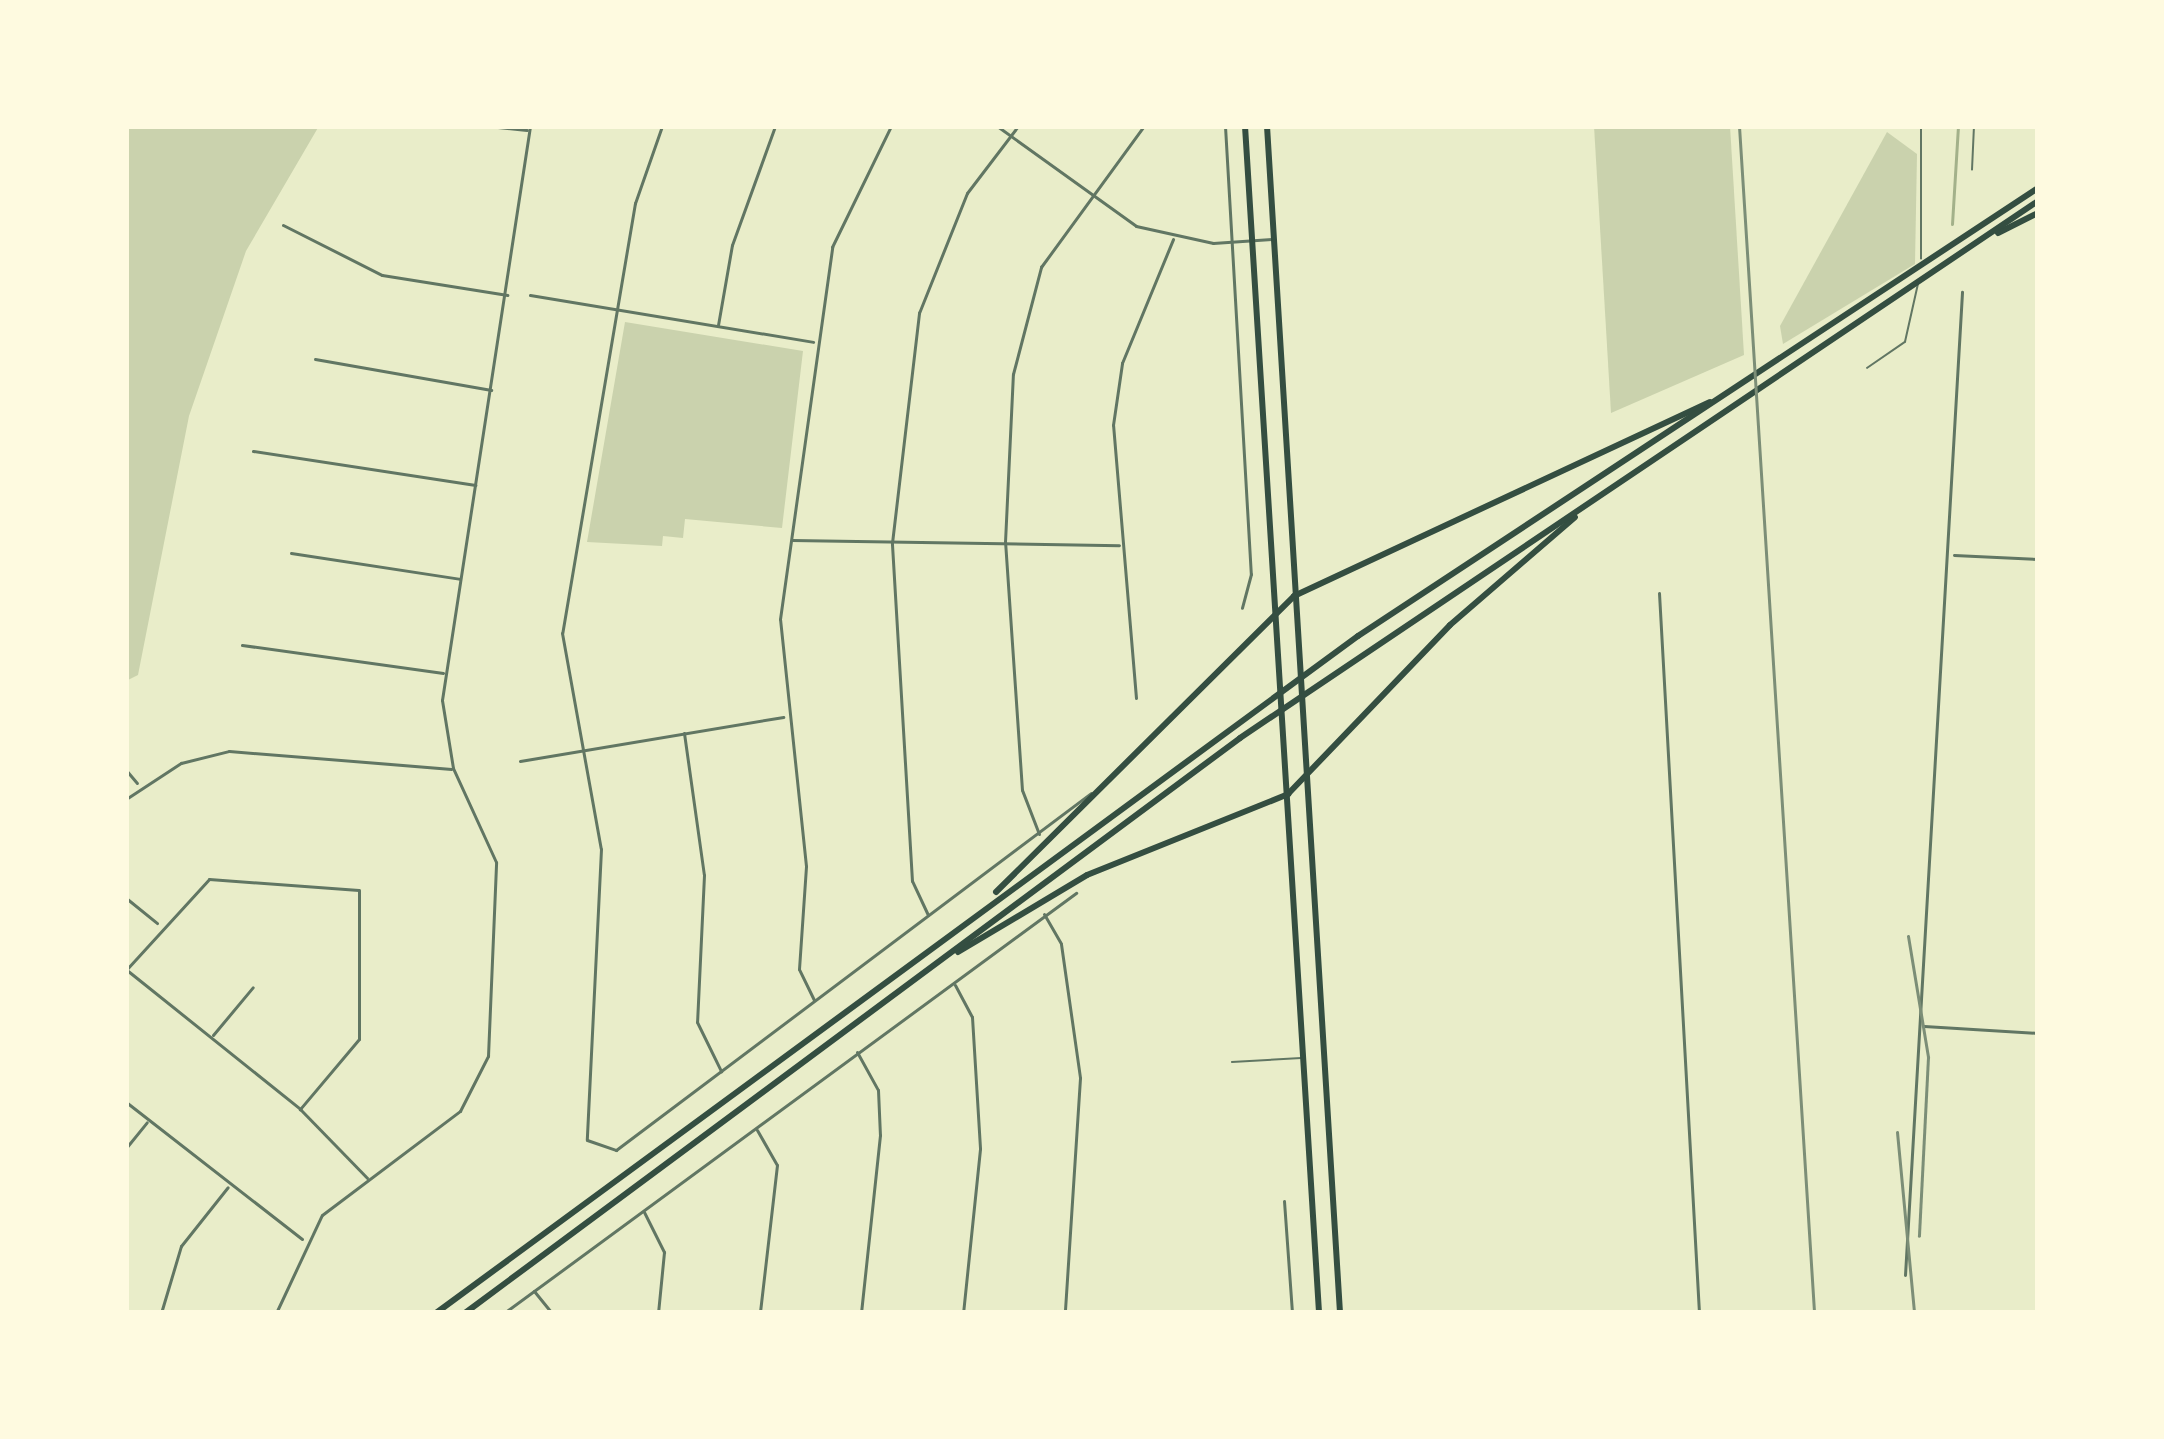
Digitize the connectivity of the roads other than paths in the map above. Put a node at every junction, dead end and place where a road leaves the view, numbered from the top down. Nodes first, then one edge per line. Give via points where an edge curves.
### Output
1 (488, 126) edge
2 (662, 126) edge
3 (775, 126) edge
4 (891, 126) edge
5 (997, 126) edge
6 (1018, 126) edge
7 (1144, 126) edge
8 (1225, 126) edge
9 (1245, 126) edge
10 (1268, 126) edge
11 (1922, 126) edge
12 (1974, 126) edge
13 (529, 128) edge
14 (1010, 136) junction
15 (1972, 170) dead end
16 (2038, 188) edge
17 (1089, 196) junction
18 (2038, 201) edge
19 (2038, 213) edge
20 (283, 225) dead end
21 (1273, 238) junction
22 (1984, 238) junction
23 (1173, 239) junction
24 (1253, 241) junction
25 (1232, 242) junction
26 (1962, 292) dead end
27 (509, 295) junction
28 (530, 295) dead end
29 (616, 309) junction
30 (718, 326) junction
31 (814, 342) junction
32 (315, 359) dead end
33 (1867, 368) dead end
34 (493, 390) junction
35 (1719, 399) junction
36 (253, 451) dead end
37 (477, 485) junction
38 (1587, 506) junction
39 (790, 540) junction
40 (1005, 542) junction
41 (892, 543) junction
42 (1120, 545) junction
43 (291, 553) dead end
44 (1952, 555) junction
45 (2038, 559) edge
46 (461, 579) junction
47 (1659, 593) dead end
48 (1294, 596) junction
49 (1242, 608) dead end
50 (1277, 611) junction
51 (242, 645) dead end
52 (445, 673) junction
53 (1136, 698) dead end
54 (785, 717) junction
55 (684, 733) junction
56 (586, 748) junction
57 (520, 761) dead end
58 (453, 768) junction
59 (126, 770) edge
60 (1306, 776) junction
61 (1102, 784) dead end
62 (138, 785) junction
63 (1288, 794) junction
64 (126, 799) edge
65 (1040, 835) junction
66 (1076, 893) dead end
67 (126, 898) edge
68 (1044, 914) junction
69 (928, 916) junction
70 (958, 924) junction
71 (160, 925) junction
72 (126, 970) edge
73 (924, 972) junction
74 (952, 982) junction
75 (253, 987) dead end
76 (815, 1002) junction
77 (1922, 1026) junction
78 (2038, 1033) edge
79 (212, 1037) junction
80 (857, 1052) junction
81 (1323, 1057) junction
82 (1304, 1058) junction
83 (1232, 1062) dead end
84 (722, 1072) junction
85 (126, 1102) edge
86 (300, 1109) junction
87 (148, 1120) junction
88 (755, 1127) junction
89 (126, 1148) edge
90 (367, 1178) junction
91 (229, 1185) junction
92 (1284, 1201) dead end
93 (643, 1210) junction
94 (304, 1240) junction
95 (1905, 1275) dead end
96 (534, 1291) junction
97 (160, 1313) edge
98 (276, 1313) edge
99 (436, 1313) edge
100 (466, 1313) edge
101 (504, 1313) edge
102 (552, 1313) edge
103 (658, 1313) edge
104 (760, 1313) edge
105 (861, 1313) edge
106 (963, 1313) edge
107 (1065, 1313) edge
108 (1292, 1313) edge
109 (1319, 1313) edge
110 (1340, 1313) edge
111 (1699, 1313) edge

1 - 13 street
2 - 29 street
3 - 30 street via 732,245
4 - 31 street via 832,247
5 - 14 street
6 - 14 street
7 - 17 street
8 - 25 street
9 - 24 main road
10 - 21 main road
11 - 33 lane via 1913,323 1893,355
12 - 15 lane
13 - 27 street
14 - 17 street
14 - 41 street via 967,193 919,313
16 - 35 main road
17 - 23 street
17 - 40 street via 1024,314 1001,478
18 - 22 main road
19 - 22 main road
20 - 27 street via 382,275
21 - 24 street
21 - 48 main road
22 - 38 main road
23 - 25 street
23 - 42 street via 1122,363
24 - 25 street
24 - 50 main road
25 - 49 street via 1251,574
26 - 44 street
27 - 34 street
28 - 29 street
29 - 30 street
29 - 56 street via 562,633
30 - 31 street
31 - 39 street
32 - 34 street
34 - 37 street
35 - 48 main road
35 - 70 main road via 1358,636
36 - 37 street
37 - 46 street
38 - 60 main road via 1450,625
38 - 73 main road via 1240,738
39 - 41 street
39 - 54 street
40 - 41 street
40 - 42 street
40 - 65 street via 1022,790
41 - 69 street via 912,881
42 - 53 street
43 - 46 street
44 - 45 street
44 - 77 street
46 - 52 street
47 - 111 street
48 - 50 main road
48 - 60 main road
50 - 63 main road
50 - 70 main road via 1097,803
51 - 52 street
52 - 58 street
54 - 55 street
54 - 76 street via 806,866 799,969
55 - 56 street
55 - 84 street via 704,875 698,1022
56 - 57 street
56 - 84 street via 602,886 586,1128 606,1153
58 - 62 street via 229,751
58 - 90 street via 496,862 488,1057 460,1111
59 - 62 street
60 - 63 main road
60 - 81 main road
61 - 65 street
62 - 64 street
63 - 73 main road via 1087,875
63 - 82 main road
65 - 69 street
66 - 68 street
67 - 71 street
68 - 74 street
68 - 107 street via 1061,944 1080,1078
69 - 76 street
70 - 99 main road
71 - 72 street
71 - 86 street via 187,893 237,874 359,890 362,1026
72 - 79 street
73 - 100 main road
74 - 80 street
74 - 106 street via 972,1017 980,1149
75 - 79 street
76 - 84 street
77 - 78 street
77 - 95 street
79 - 86 street
80 - 88 street
80 - 105 street via 878,1090 880,1135
81 - 82 lane
81 - 110 main road
82 - 83 lane
82 - 109 main road
85 - 87 street
86 - 90 street
87 - 89 street
87 - 91 street
88 - 93 street
88 - 104 street via 778,1165
90 - 94 street
91 - 94 street
91 - 97 street via 182,1246
92 - 108 street
93 - 96 street
93 - 103 street via 664,1252
94 - 98 street
96 - 101 street
96 - 102 street

